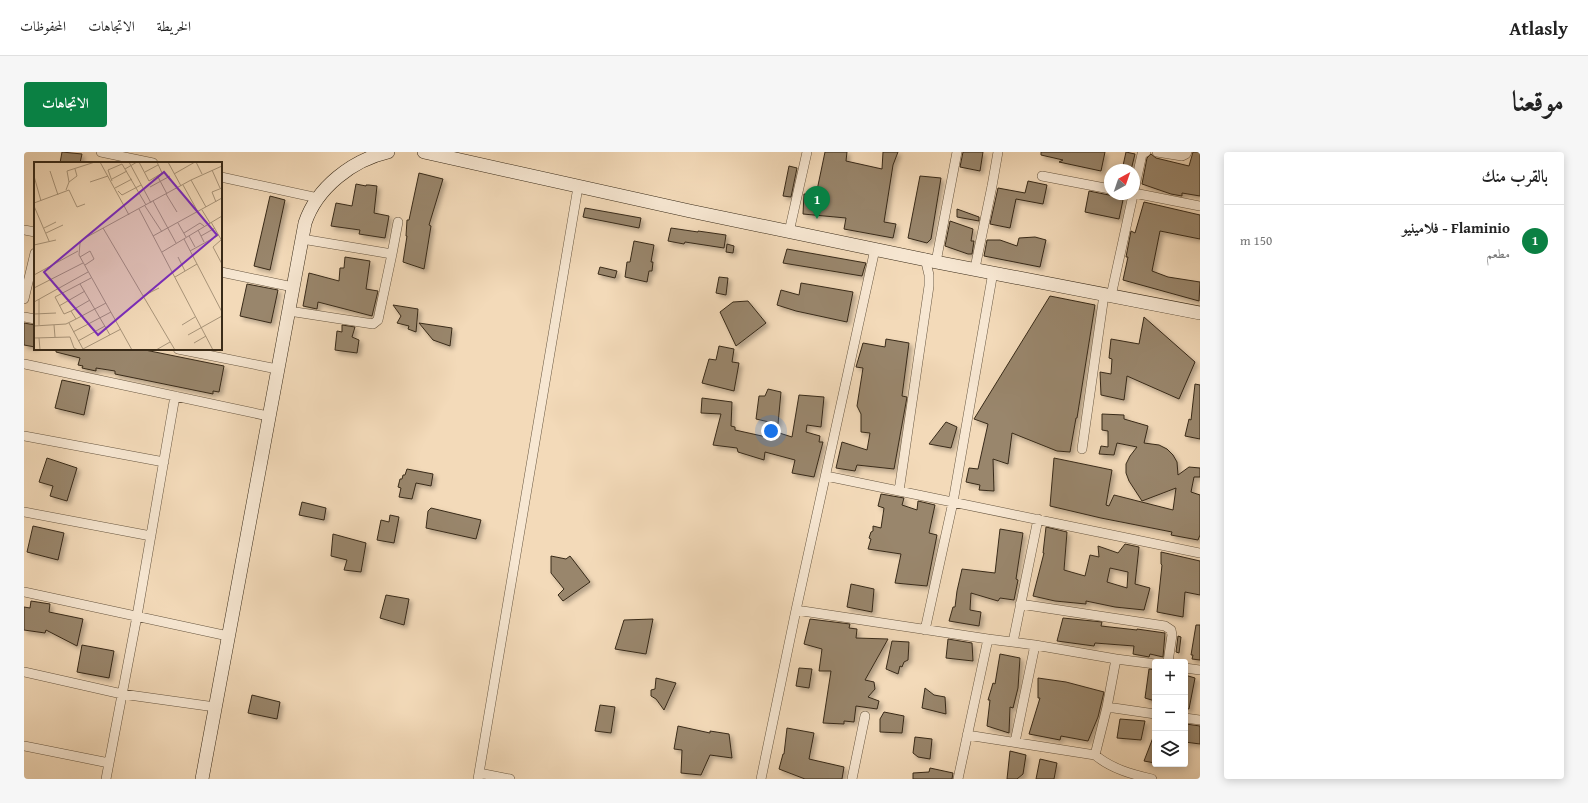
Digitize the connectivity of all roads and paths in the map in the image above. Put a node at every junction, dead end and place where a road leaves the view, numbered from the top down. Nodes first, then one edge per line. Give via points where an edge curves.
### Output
1 (101, 152) edge
2 (388, 152) edge
3 (424, 152) edge
4 (807, 152) edge
5 (957, 152) edge
6 (998, 152) edge
7 (1157, 152) edge
8 (1187, 152) edge
9 (1142, 153) edge
10 (148, 162) edge
11 (1140, 164) edge
12 (1042, 176) dead end
13 (222, 177) edge
14 (578, 187) junction
15 (1104, 188) edge
16 (1140, 194) edge
17 (318, 198) junction
18 (1132, 200) edge
19 (1200, 206) edge
20 (398, 222) dead end
21 (24, 230) edge
22 (34, 232) edge
23 (789, 232) junction
24 (302, 239) junction
25 (875, 249) junction
26 (392, 254) junction
27 (34, 257) edge
28 (930, 260) junction
29 (975, 268) junction
30 (222, 272) edge
31 (993, 272) junction
32 (293, 287) junction
33 (1108, 296) junction
34 (24, 300) edge
35 (289, 311) junction
36 (1200, 313) edge
37 (24, 317) edge
38 (34, 319) edge
39 (183, 350) edge
40 (24, 364) edge
41 (277, 369) junction
42 (175, 396) junction
43 (268, 416) junction
44 (24, 436) edge
45 (1082, 449) dead end
46 (164, 462) junction
47 (826, 476) junction
48 (899, 491) junction
49 (953, 502) junction
50 (24, 512) edge
51 (1038, 519) junction
52 (151, 536) junction
53 (1200, 553) edge
54 (24, 592) edge
55 (1020, 604) junction
56 (796, 610) junction
57 (137, 616) junction
58 (925, 630) junction
59 (228, 636) junction
60 (988, 640) junction
61 (1013, 642) junction
62 (1035, 645) junction
63 (1116, 659) junction
64 (1168, 659) edge
65 (1152, 664) edge
66 (1188, 668) edge
67 (1200, 670) edge
68 (24, 672) edge
69 (122, 694) junction
70 (215, 707) junction
71 (1107, 707) junction
72 (1152, 714) edge
73 (865, 716) dead end
74 (1188, 718) edge
75 (1200, 720) edge
76 (967, 735) junction
77 (1015, 742) junction
78 (24, 746) edge
79 (1095, 755) junction
80 (109, 763) junction
81 (478, 776) edge
82 (106, 779) edge
83 (202, 779) edge
84 (510, 779) edge
85 (761, 779) edge
86 (852, 779) edge
87 (958, 779) edge
88 (1152, 779) edge

1 - 10 street
2 - 17 street via 354,165
3 - 14 street
4 - 23 street
5 - 28 street
6 - 29 street
7 - 8 street via 1182,156
9 - 11 street
12 - 15 street
13 - 17 street
14 - 23 street
14 - 81 street
16 - 19 street
17 - 24 street via 306,218
18 - 33 street
20 - 26 street
21 - 22 street
23 - 25 street
24 - 26 street
24 - 32 street
25 - 28 street
25 - 47 street
26 - 35 street via 378,320 373,324
27 - 34 street
28 - 29 street
28 - 48 street via 929,286
29 - 31 street
30 - 32 street
31 - 33 street
31 - 49 street
32 - 35 street
33 - 36 street
33 - 45 street
35 - 41 street
37 - 38 street
39 - 41 street
40 - 42 street
41 - 43 street
42 - 43 street
42 - 46 street
43 - 59 street
44 - 46 street
46 - 52 street
47 - 48 street
47 - 56 street
48 - 49 street
49 - 51 street
49 - 58 street
50 - 52 street
51 - 53 street
51 - 55 street
52 - 57 street
54 - 57 street
55 - 61 street
55 - 64 street via 1165,626 1171,630 1172,635
56 - 58 street
56 - 85 street
57 - 59 street
57 - 69 street
58 - 60 street
59 - 70 street
60 - 61 street
60 - 76 street
61 - 62 street
62 - 63 street
62 - 77 street
63 - 65 street
63 - 71 street
66 - 67 street
68 - 69 street
69 - 70 street
69 - 80 street
70 - 83 street
71 - 72 street
71 - 79 street
73 - 86 street
74 - 75 street
76 - 77 street
76 - 87 street
77 - 79 street
78 - 80 street
79 - 88 street via 1114,768
80 - 82 street
81 - 84 street

